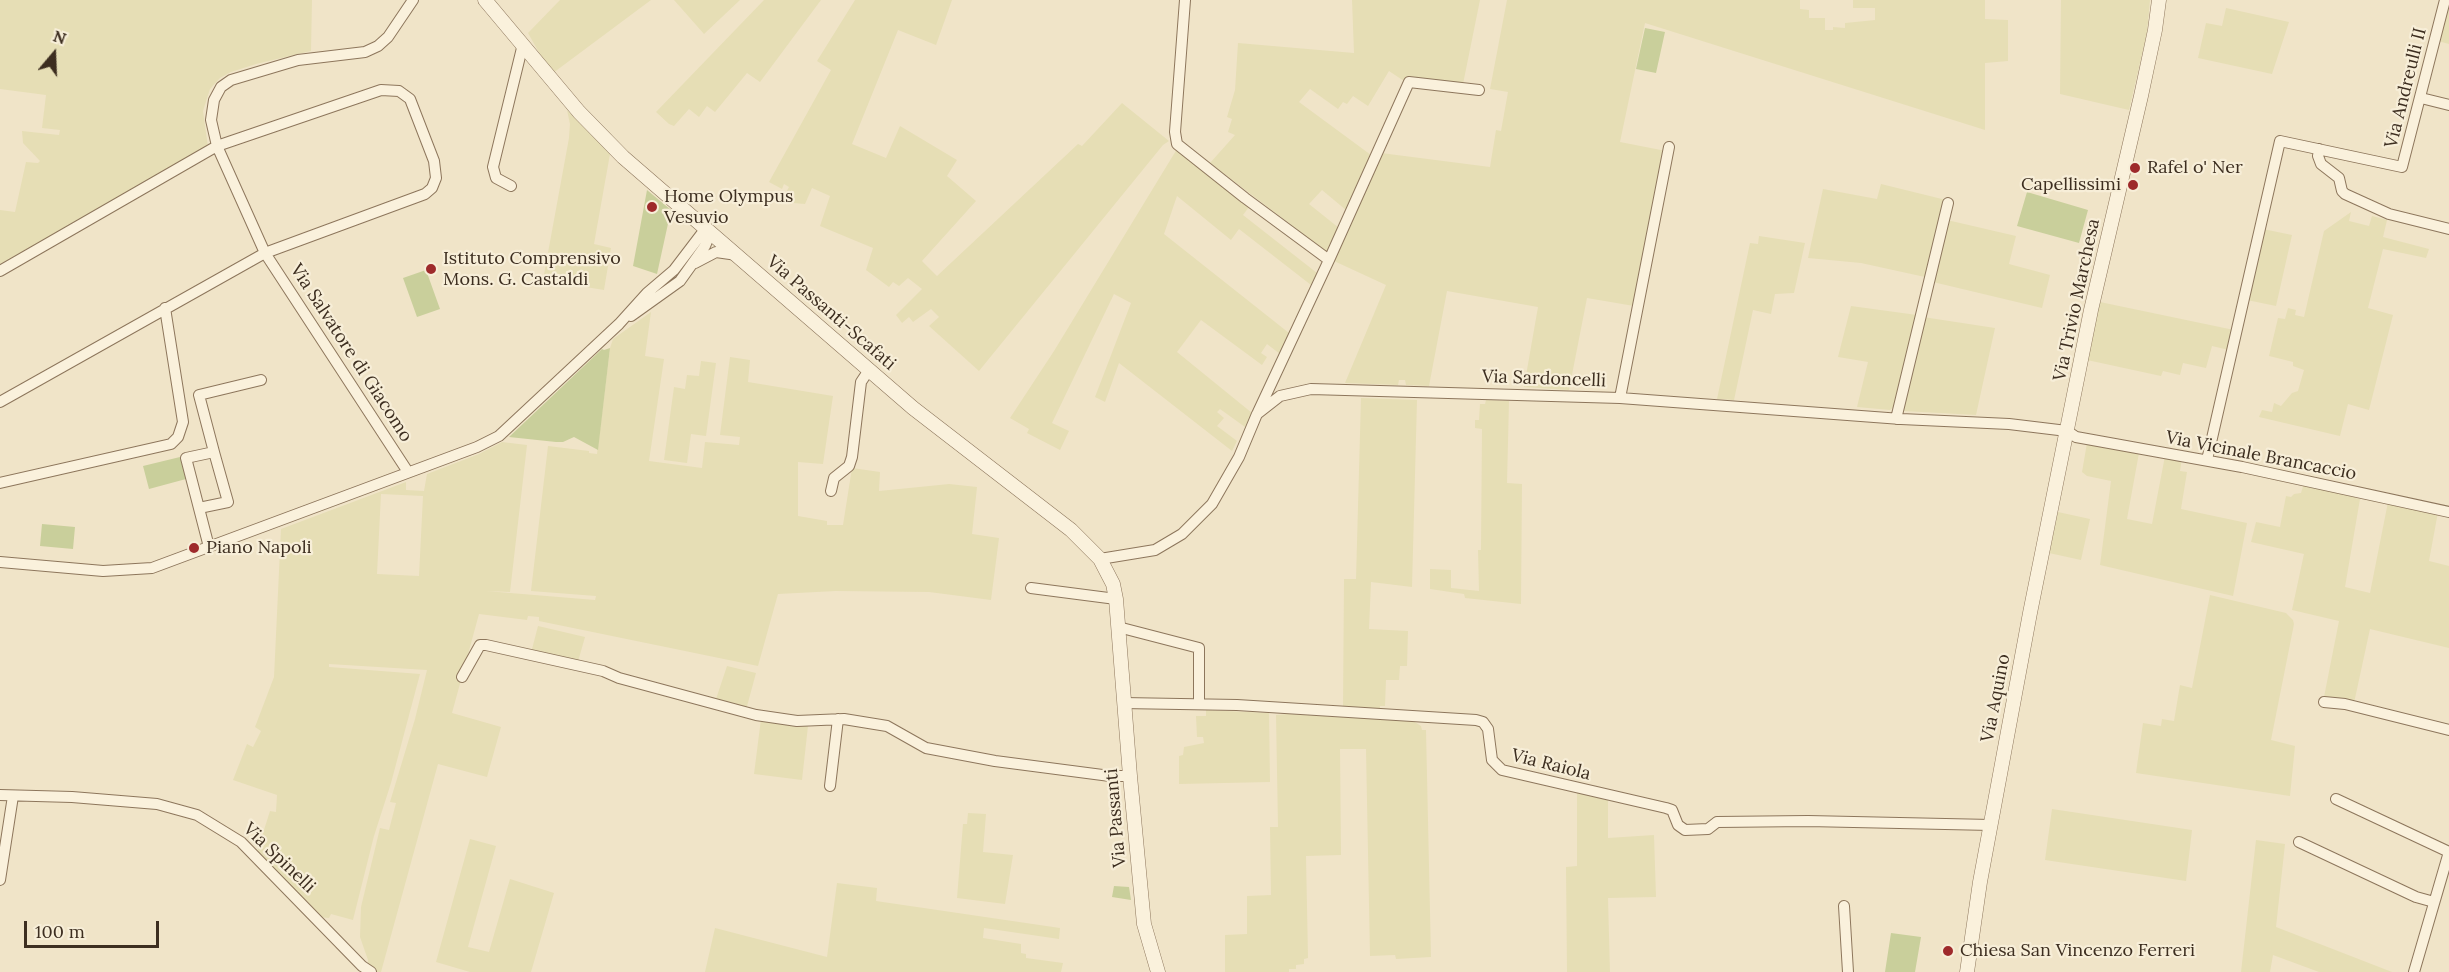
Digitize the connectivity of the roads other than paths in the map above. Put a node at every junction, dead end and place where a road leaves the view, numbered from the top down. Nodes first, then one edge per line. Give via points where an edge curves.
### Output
1 (413, 0) edge
2 (485, 0) edge
3 (1185, 0) edge
4 (2445, 0) edge
5 (2160, 1) edge
6 (523, 44) junction
7 (1479, 90) dead end
8 (2421, 98) junction
9 (2449, 105) edge
10 (218, 146) junction
11 (1669, 147) dead end
12 (2319, 149) junction
13 (511, 186) dead end
14 (1948, 203) dead end
15 (2449, 229) edge
16 (709, 230) junction
17 (266, 253) junction
18 (738, 255) junction
19 (1329, 260) junction
20 (693, 265) junction
21 (0, 271) edge
22 (165, 308) junction
23 (619, 324) junction
24 (869, 370) junction
25 (261, 380) dead end
26 (1620, 398) junction
27 (0, 402) edge
28 (1257, 414) junction
29 (1896, 419) junction
30 (2067, 431) junction
31 (214, 452) junction
32 (2207, 460) junction
33 (408, 472) junction
34 (0, 483) edge
35 (831, 491) dead end
36 (199, 508) junction
37 (2449, 512) edge
38 (209, 547) junction
39 (1100, 559) junction
40 (0, 562) edge
41 (1031, 588) dead end
42 (1116, 599) junction
43 (1118, 627) junction
44 (1120, 659) joint
45 (462, 677) dead end
46 (2324, 702) dead end
47 (1123, 703) junction
48 (1199, 704) junction
49 (838, 719) junction
50 (2449, 730) edge
51 (1130, 776) junction
52 (830, 786) dead end
53 (0, 795) edge
54 (13, 796) junction
55 (2336, 799) dead end
56 (1991, 825) junction
57 (2299, 842) dead end
58 (2449, 852) edge
59 (0, 880) edge
60 (2434, 902) junction
61 (1844, 906) dead end
62 (371, 972) edge
63 (1158, 972) edge
64 (1848, 972) edge
65 (1966, 972) edge
66 (2414, 972) edge

1 - 10 street, Via Salvatore di Giacomo via 388,37 365,52 298,60 231,80 221,87 211,110
2 - 6 street, Via Passanti-Scafati
3 - 19 street via 1177,144
4 - 8 street, Via Andreulli II
5 - 30 street, Via Trivio Marchesa
6 - 13 street via 493,167 496,178
6 - 16 street, Via Passanti-Scafati via 623,157
7 - 19 street via 1409,82
8 - 9 street
8 - 12 street, Via Andreulli II via 2402,167
10 - 17 street, Via Salvatore di Giacomo
10 - 17 street, Via Salvatore di Giacomo via 381,90 399,91 412,103 435,168 436,178 429,192
10 - 21 street, Via Salvatore di Giacomo
11 - 26 street
12 - 15 street via 2321,164 2339,178 2345,194 2389,214
12 - 32 street, Via Andreulli II via 2280,141
14 - 29 street
16 - 18 street, Via Passanti-Scafati
16 - 20 street via 708,240
16 - 23 street
17 - 22 street, Via Salvatore di Giacomo
17 - 33 street, Via Salvatore di Giacomo
18 - 20 street via 716,252
18 - 24 street, Via Passanti-Scafati
19 - 28 street
20 - 23 street via 674,287
22 - 27 street, Via Salvatore di Giacomo
22 - 34 street via 183,422 178,437 171,444
23 - 33 street via 499,436
24 - 35 street via 861,382 852,457 849,466 834,478
24 - 39 street, Via Passanti-Scafati via 1071,530
25 - 31 street via 199,394
26 - 28 street, Via Sardoncelli via 1311,389 1280,396
26 - 29 street, Via Sardoncelli
28 - 39 street, Via Sardoncelli via 1239,457 1212,504 1182,534 1155,550
29 - 30 street, Via Sardoncelli
30 - 32 street, Via Vicinale Brancaccio via 2076,437
30 - 56 street, Via Aquino
31 - 36 street via 186,458
31 - 36 street via 228,502
32 - 37 street, Via Vicinale Brancaccio
33 - 38 street
36 - 38 street
38 - 40 street via 139,571
39 - 42 street, Via Passanti-Scafati
41 - 42 street
42 - 43 street, Via Passanti-Scafati
43 - 44 street, Via Passanti-Scafati
43 - 48 street via 1199,648
44 - 47 street, Via Passanti
45 - 49 street via 480,645 486,645 603,671 756,715 797,721
46 - 50 street
47 - 48 street, Via Raiola
47 - 51 street, Via Passanti
48 - 56 street, Via Raiola via 1476,720 1488,729 1492,760 1502,770 1672,810 1685,831 1708,829 1717,822
49 - 51 street via 887,726 926,748
49 - 52 street
51 - 63 street, Via Passanti via 1144,924
53 - 54 street, Via Spinelli
54 - 59 street
54 - 62 street, Via Spinelli via 157,804 197,815 241,842
55 - 58 street
56 - 65 street, Via Aquino
57 - 60 street
58 - 60 street
60 - 66 street
61 - 64 street

